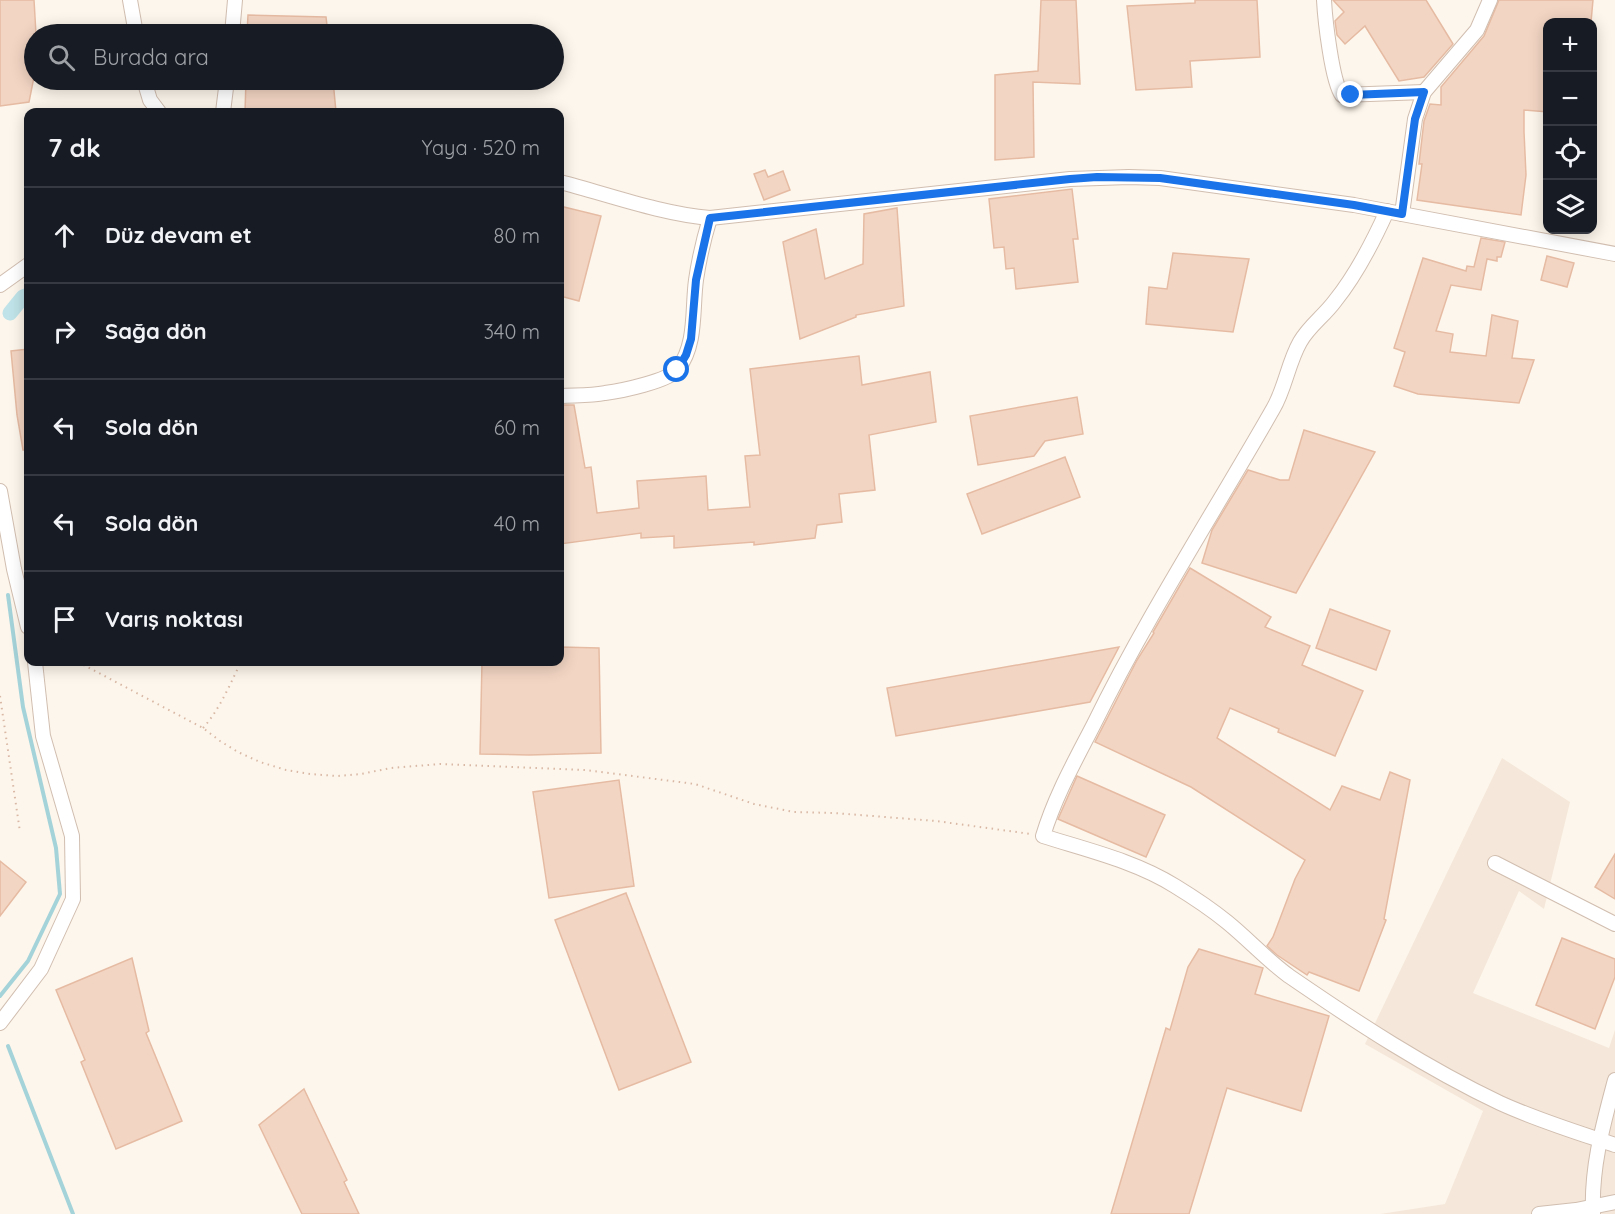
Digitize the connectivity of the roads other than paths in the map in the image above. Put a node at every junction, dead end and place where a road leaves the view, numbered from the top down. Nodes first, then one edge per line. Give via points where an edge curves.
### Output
1 (130, 0) edge
2 (235, 0) edge
3 (1324, 0) edge
4 (1490, 0) edge
5 (134, 24) edge
6 (233, 24) edge
7 (147, 90) edge
8 (226, 90) edge
9 (1424, 92) junction
10 (156, 108) edge
11 (224, 108) edge
12 (564, 183) edge
13 (1387, 211) junction
14 (1402, 214) junction
15 (710, 218) junction
16 (1615, 254) edge
17 (24, 268) edge
18 (0, 285) edge
19 (564, 396) edge
20 (0, 491) edge
21 (14, 569) junction
22 (0, 571) edge
23 (24, 610) edge
24 (35, 666) edge
25 (1495, 863) dead end
26 (1615, 924) edge
27 (0, 1023) edge
28 (1615, 1080) edge
29 (1599, 1140) junction
30 (1615, 1145) edge
31 (1615, 1202) edge
32 (1593, 1210) edge
33 (1539, 1214) edge

1 - 5 street
2 - 6 street
3 - 9 street via 1332,59 1342,95
4 - 9 street via 1478,30
7 - 10 street
8 - 11 street
9 - 14 street via 1415,119
12 - 15 street via 671,212
13 - 14 street
13 - 15 street via 1160,178 1108,177
13 - 29 street via 1343,291 1299,343 1275,407 1117,677 1051,811 1043,836 1128,863 1175,885 1288,975 1397,1047 1500,1103
14 - 16 street
15 - 19 street via 696,280 691,339 677,370 661,380 604,393
17 - 18 street
20 - 21 street
21 - 22 street
21 - 23 street
24 - 27 street via 43,736 72,836 73,899 41,969
25 - 26 street
28 - 29 street
29 - 30 street
29 - 32 street via 1593,1174
31 - 32 street
32 - 33 street

